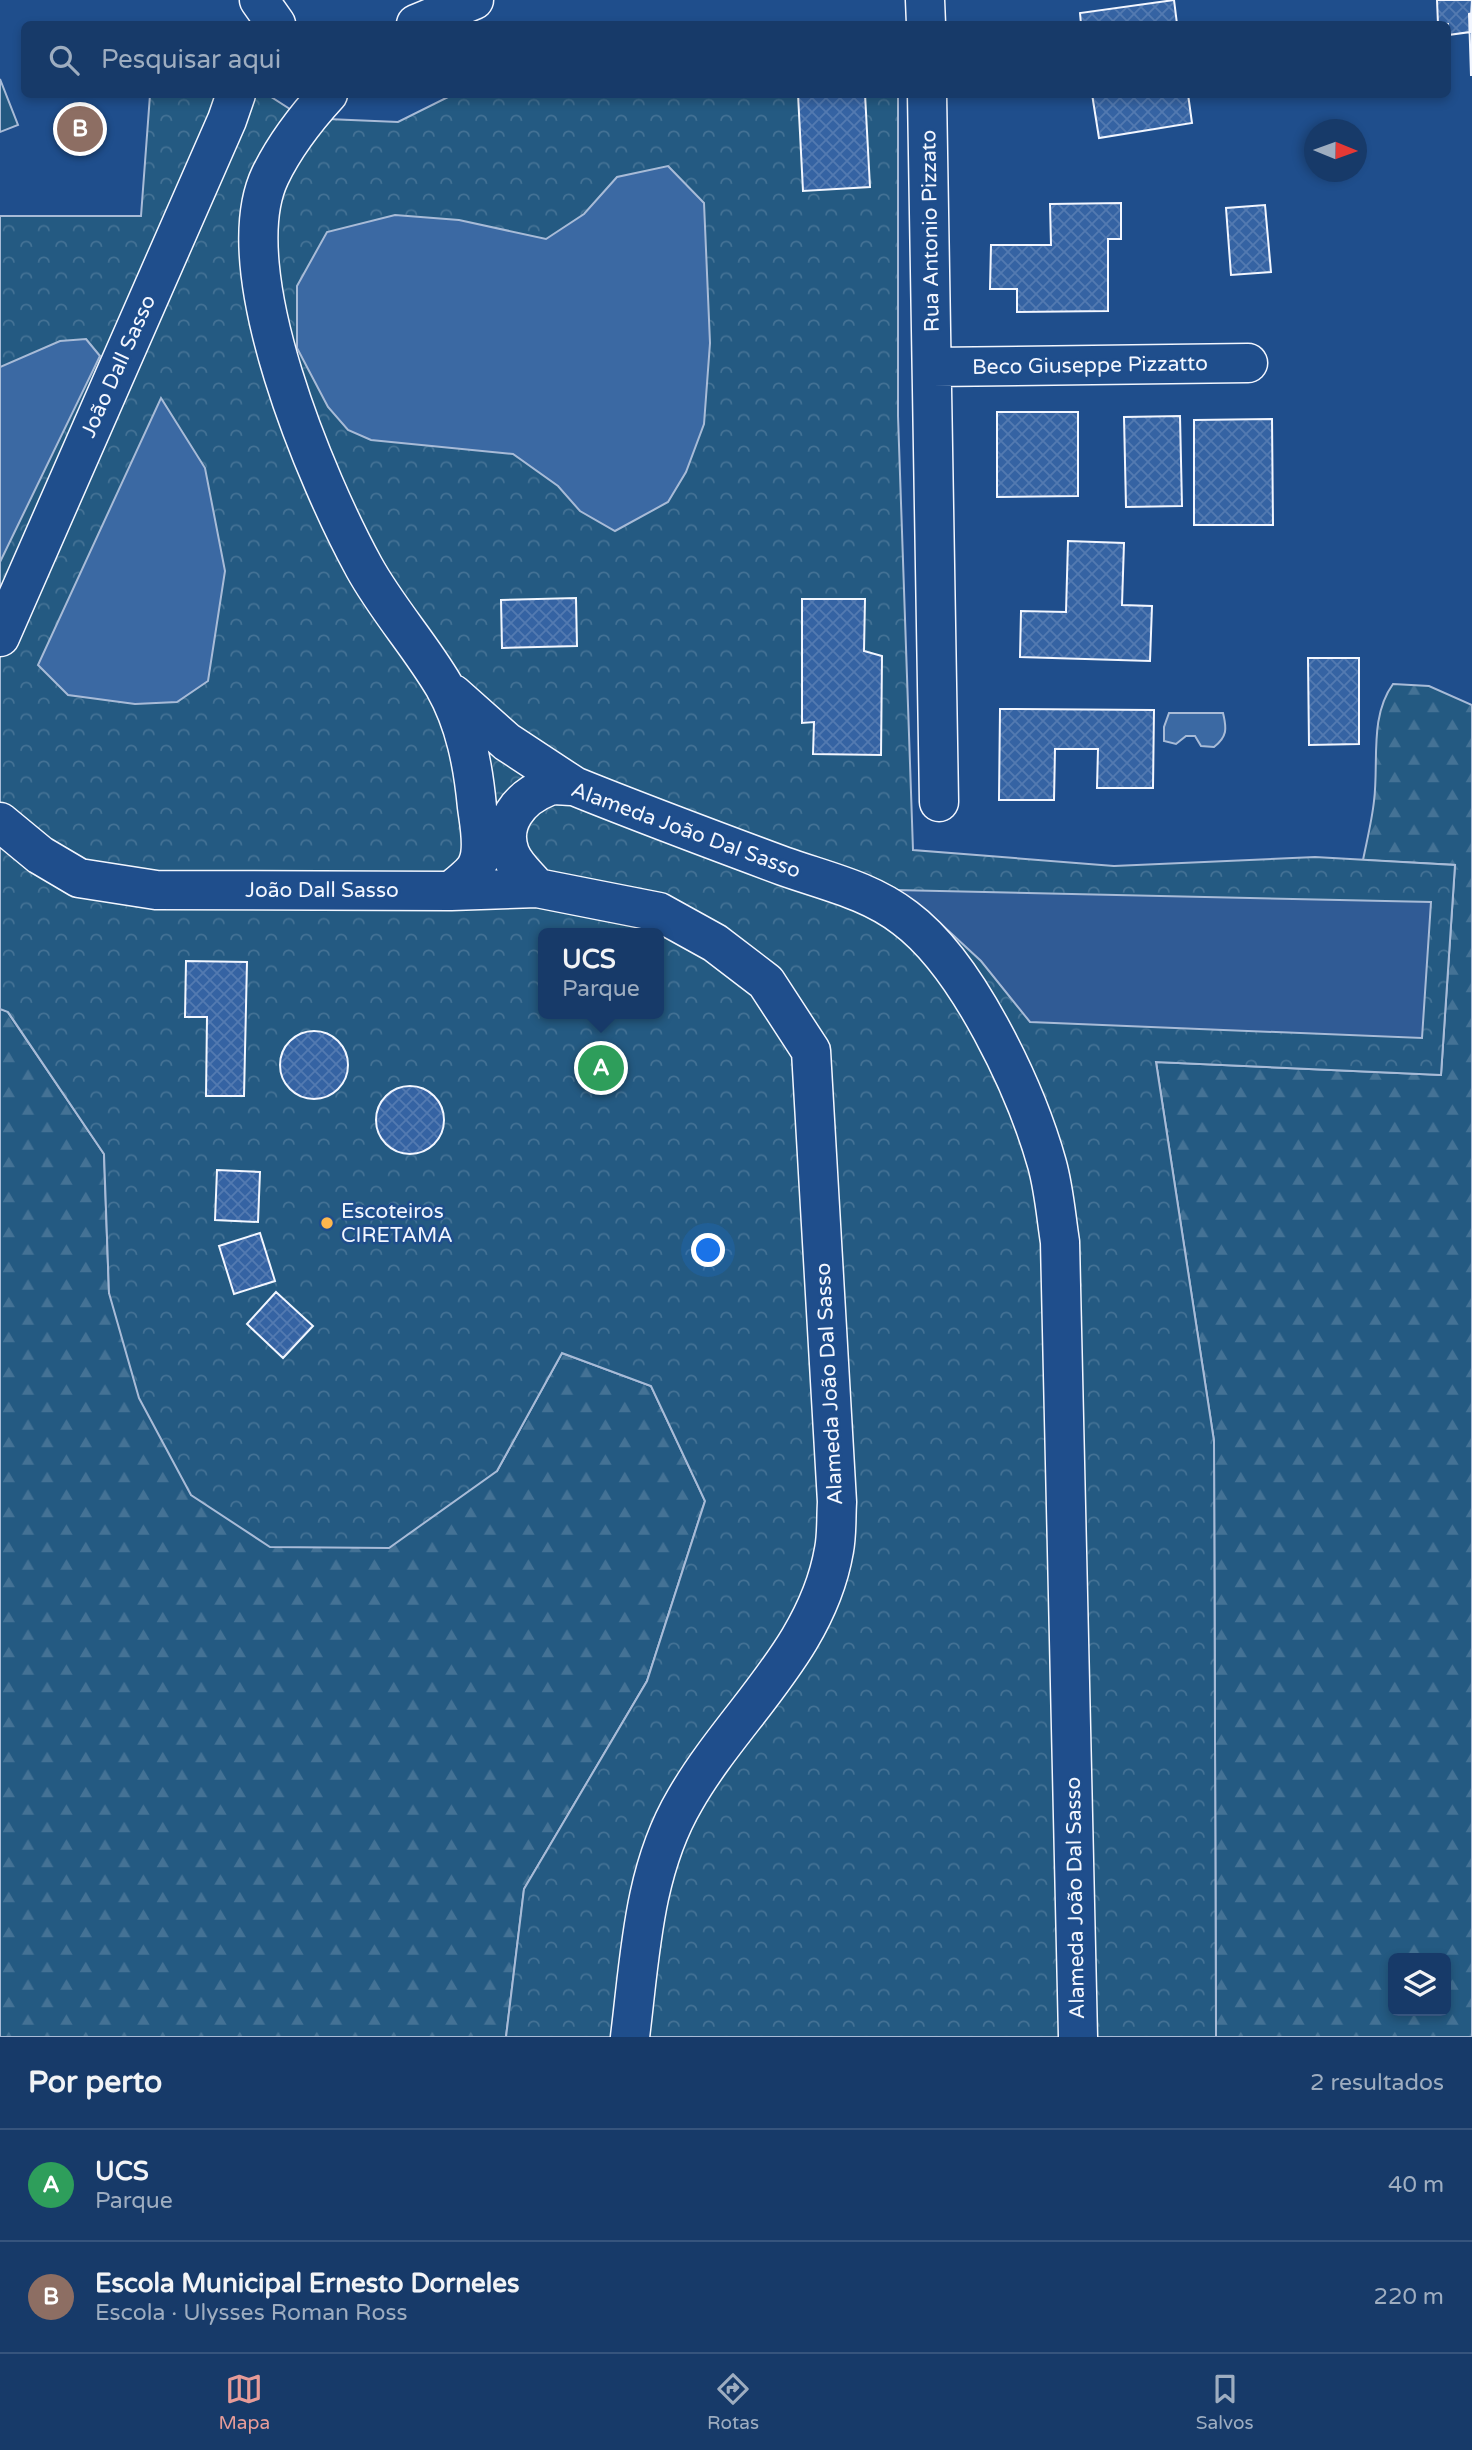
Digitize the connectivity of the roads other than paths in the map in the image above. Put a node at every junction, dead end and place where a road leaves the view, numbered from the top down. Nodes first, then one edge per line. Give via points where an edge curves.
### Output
1 (423, 0) edge
2 (474, 0) edge
3 (925, 0) edge
4 (408, 21) edge
5 (423, 21) edge
6 (926, 21) edge
7 (235, 98) edge
8 (324, 98) edge
9 (927, 98) edge
10 (1248, 363) dead end
11 (933, 367) junction
12 (0, 637) edge
13 (444, 686) junction
14 (574, 786) junction
15 (939, 802) dead end
16 (0, 822) edge
17 (537, 888) junction
18 (452, 891) junction
19 (629, 2037) edge
20 (1078, 2037) edge

1 - 4 street
2 - 5 street
3 - 6 street
7 - 12 street, João Dall Sasso
8 - 13 street via 269,178 259,223 260,283 295,416 330,497 364,568
9 - 11 street, Rua Antonio Pizzato
10 - 11 street, Beco Giuseppe Pizzatto
11 - 15 street, Rua Antonio Pizzato
13 - 14 street via 507,742
13 - 18 street via 467,740 480,836 478,864
14 - 17 street, Alameda João Dal Sasso via 548,786 510,817 506,836 510,854
14 - 20 street, Alameda João Dal Sasso via 858,890 906,918 949,964 990,1028 1026,1101 1047,1166 1060,1242
16 - 18 street, João Dall Sasso via 40,855 79,878 143,888
17 - 18 street, João Dall Sasso
17 - 19 street, Alameda João Dal Sasso via 659,912 715,943 766,982 811,1051 837,1502 835,1550 820,1597 792,1652 685,1799 658,1857

